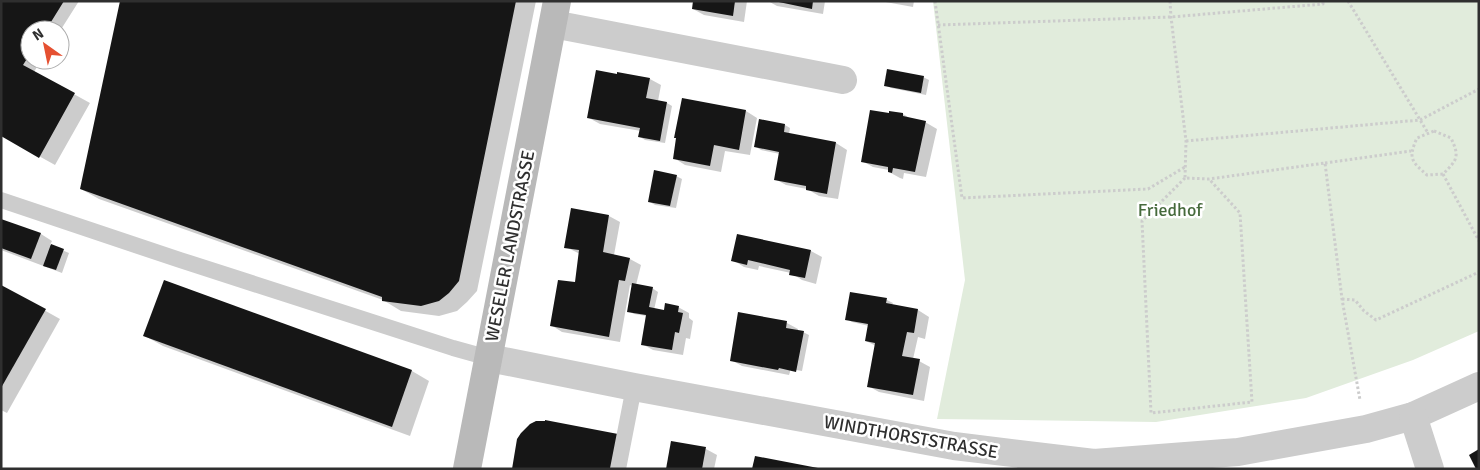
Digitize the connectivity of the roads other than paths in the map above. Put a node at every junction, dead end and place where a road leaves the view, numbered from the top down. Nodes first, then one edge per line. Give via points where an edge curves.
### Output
1 (555, 12) edge
2 (843, 80) dead end
3 (1, 200) edge
4 (489, 358) junction
5 (1479, 386) edge
6 (634, 387) junction
7 (1414, 416) junction
8 (954, 458) edge
9 (467, 469) edge
10 (618, 469) edge
11 (1430, 469) edge

1 - 2 street, WESELER LANDSTRASSE
1 - 4 street, WESELER LANDSTRASSE
3 - 4 lane
4 - 6 street, WINDTHORSTSTRASSE
4 - 9 street, WESELER LANDSTRASSE
5 - 7 street, WINDTHORSTSTRASSE
6 - 8 street, WINDTHORSTSTRASSE
6 - 10 lane
7 - 8 street, WINDTHORSTSTRASSE via 1366,429 1238,452 1094,464
7 - 11 street

